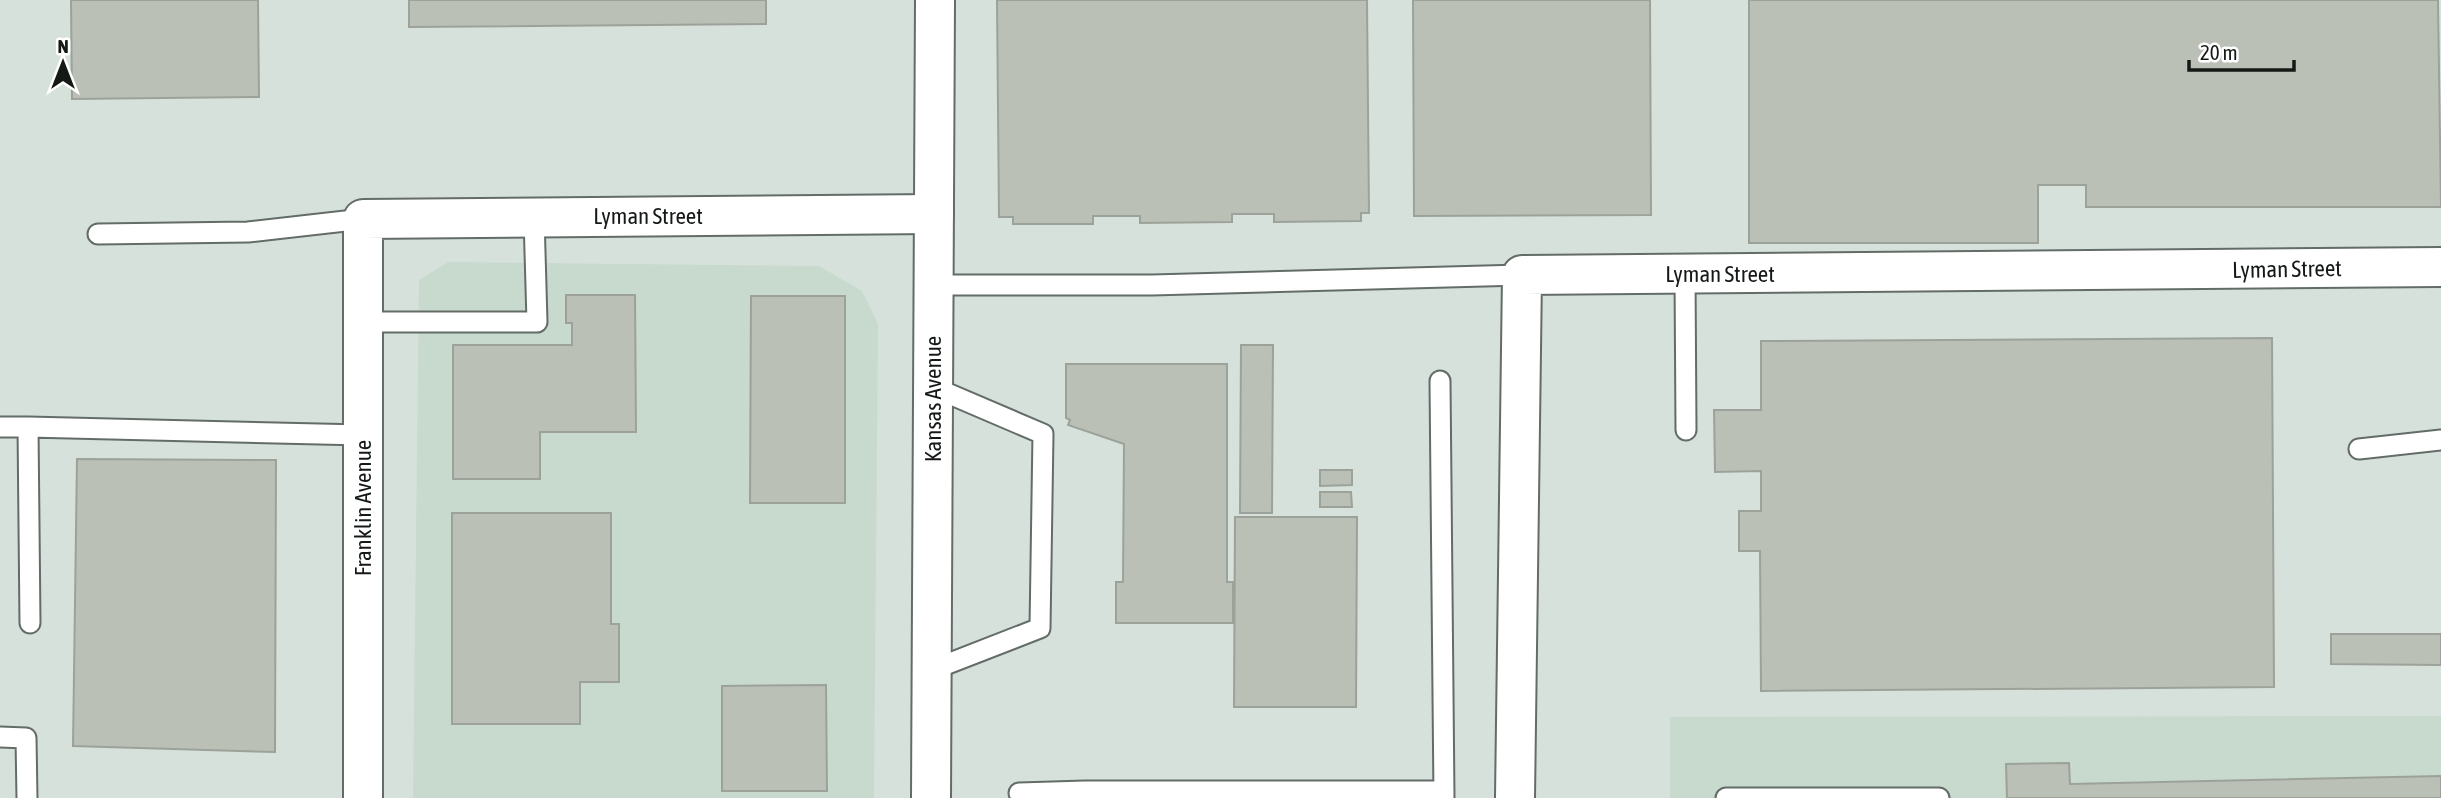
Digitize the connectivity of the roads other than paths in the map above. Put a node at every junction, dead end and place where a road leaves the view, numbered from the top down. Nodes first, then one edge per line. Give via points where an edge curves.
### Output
1 (935, 0) edge
2 (934, 214) junction
3 (534, 217) junction
4 (363, 219) junction
5 (98, 234) dead end
6 (2441, 267) edge
7 (1685, 274) junction
8 (1522, 275) junction
9 (934, 285) junction
10 (363, 322) junction
11 (1440, 381) dead end
12 (933, 387) junction
13 (0, 427) edge
14 (27, 427) junction
15 (1686, 430) dead end
16 (363, 435) junction
17 (2441, 440) edge
18 (2359, 449) dead end
19 (30, 623) dead end
20 (932, 670) junction
21 (0, 737) edge
22 (1019, 793) dead end
23 (1444, 794) edge
24 (27, 798) edge
25 (363, 798) edge
26 (932, 798) edge
27 (1515, 798) edge
28 (1726, 798) edge
29 (1938, 798) edge

1 - 2 street, Kansas Avenue
2 - 3 street, Lyman Street
2 - 9 street, Kansas Avenue
3 - 4 street, Lyman Street
3 - 10 lane via 537,322
4 - 5 lane via 248,232
4 - 10 street, Franklin Avenue
6 - 7 street, Lyman Street
7 - 8 street, Lyman Street
7 - 15 lane
8 - 9 lane via 1152,285
8 - 27 street
9 - 12 street, Kansas Avenue
10 - 16 street, Franklin Avenue
11 - 23 lane
12 - 20 street, Kansas Avenue
12 - 20 lane via 1043,434 1040,628
13 - 14 lane
14 - 16 lane
14 - 19 lane
16 - 25 street, Franklin Avenue
17 - 18 lane
20 - 26 street, Kansas Avenue
21 - 24 lane via 26,738
22 - 23 lane
28 - 29 lane

